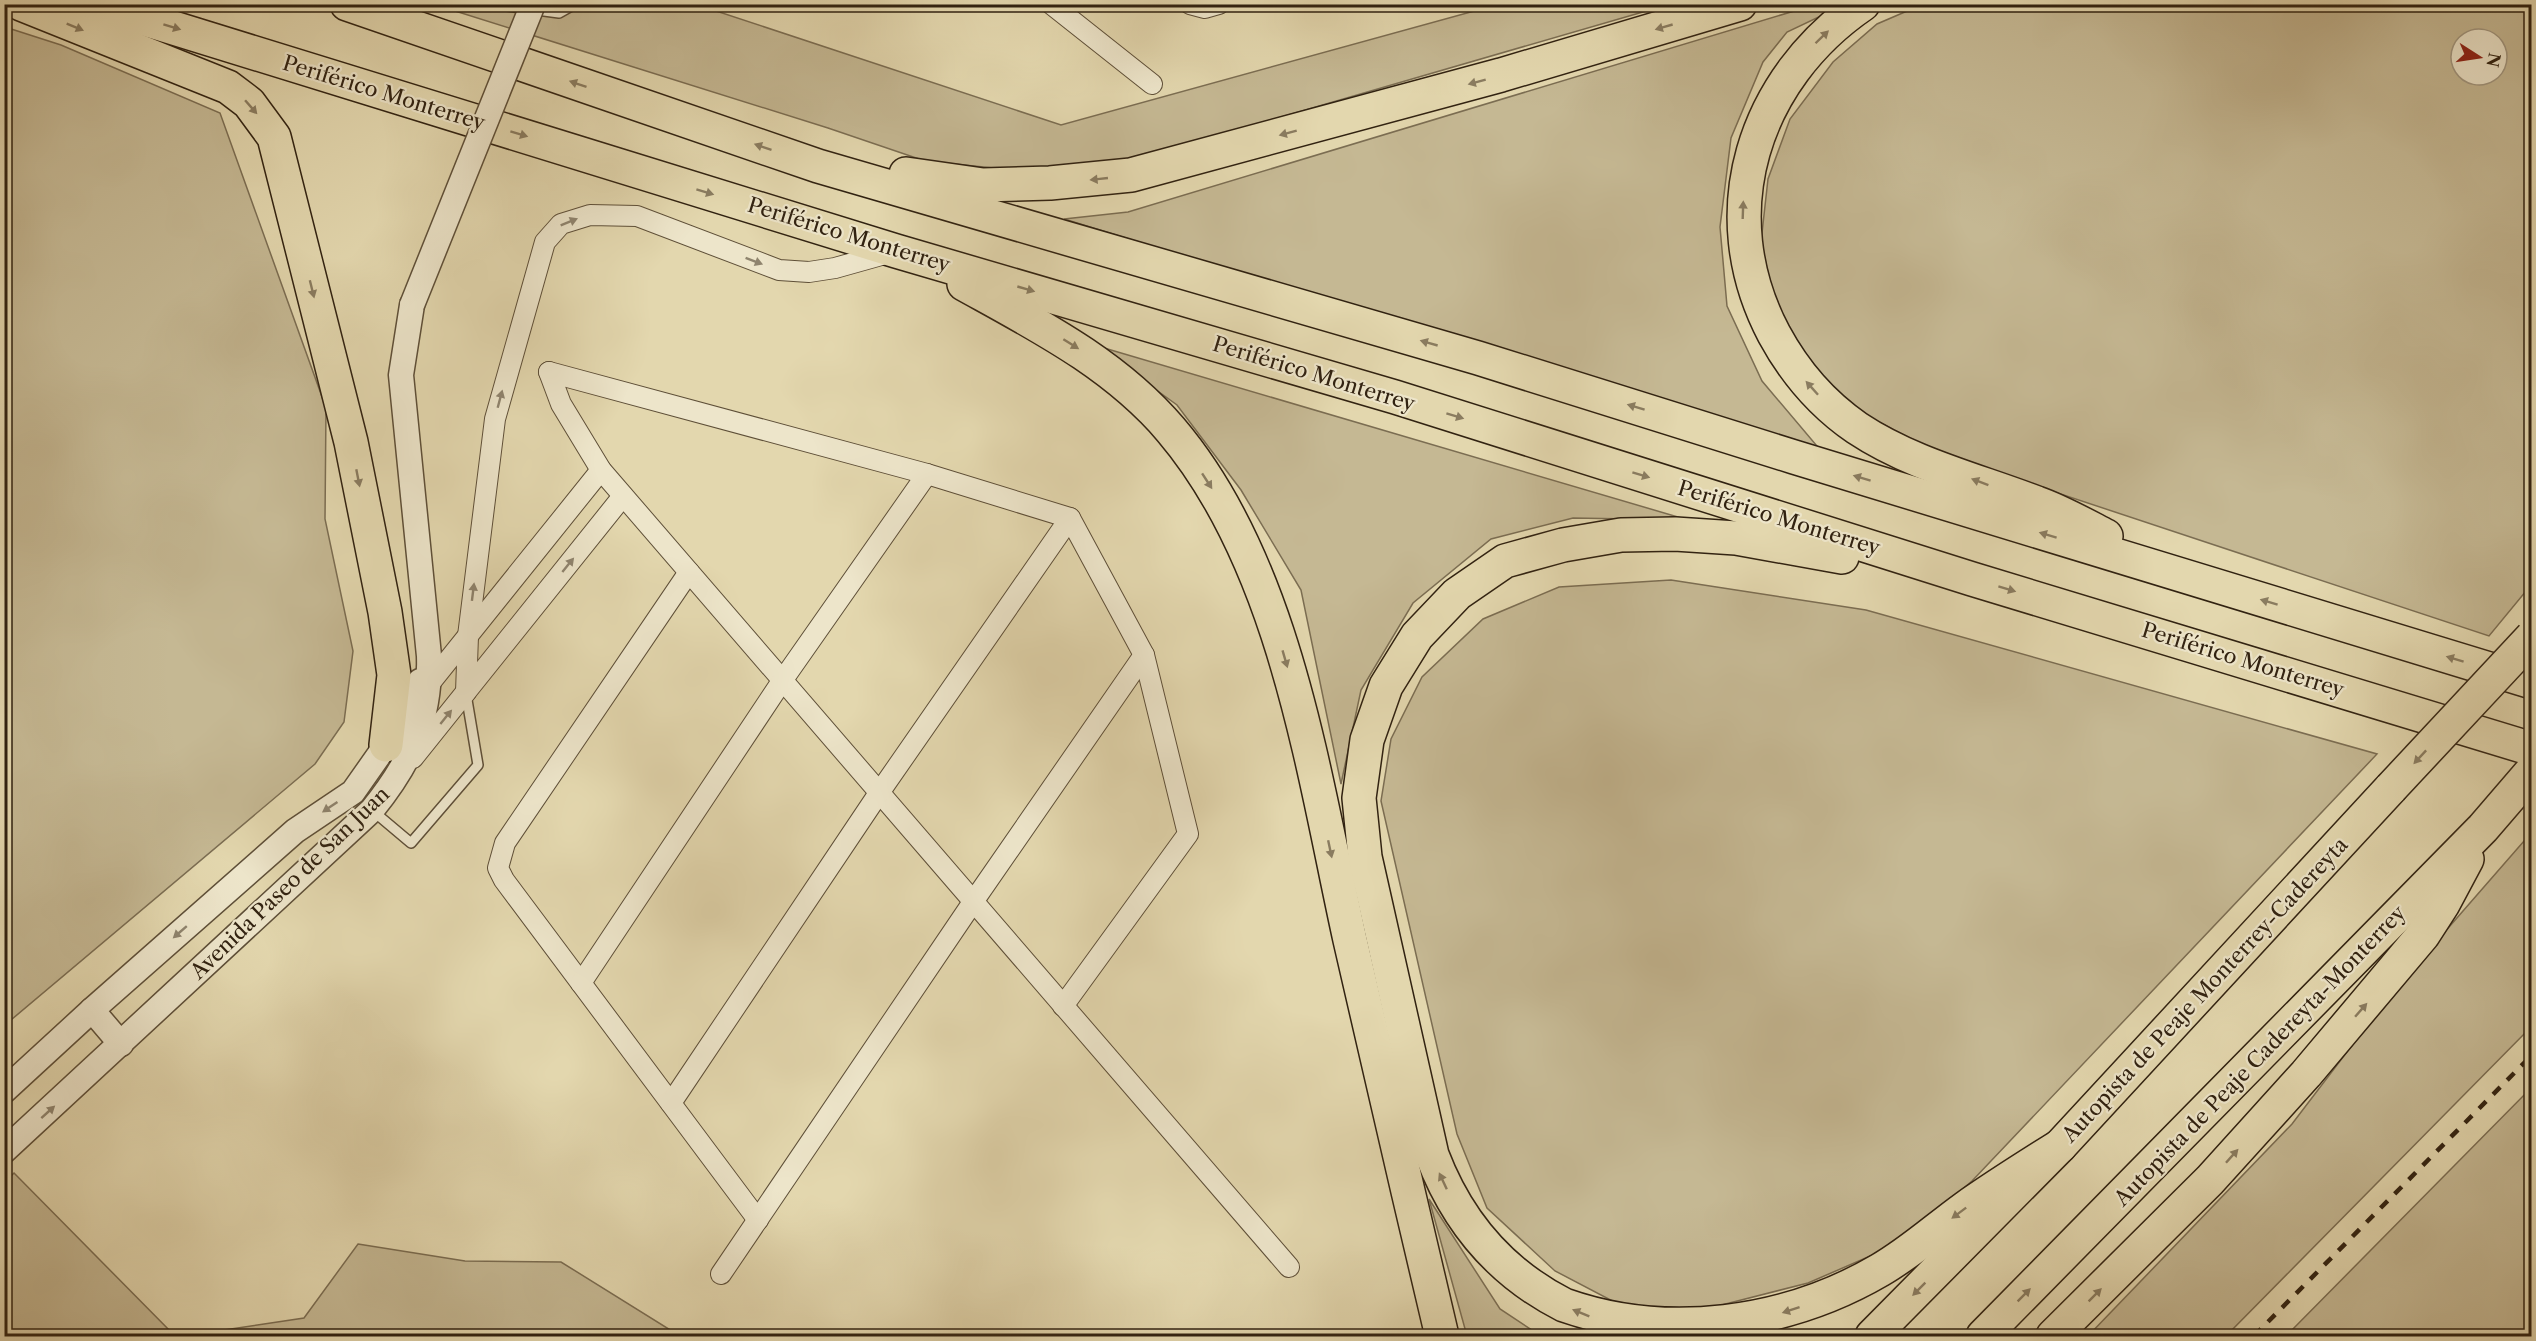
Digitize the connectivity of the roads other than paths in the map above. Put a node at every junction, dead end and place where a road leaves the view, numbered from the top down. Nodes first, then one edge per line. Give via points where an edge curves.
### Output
1 (21, 4) edge
2 (96, 4) edge
3 (491, 4) edge
4 (533, 4) edge
5 (575, 4) edge
6 (1051, 4) edge
7 (1219, 4) edge
8 (1740, 4) edge
9 (1863, 4) edge
10 (358, 6) edge
11 (1193, 6) edge
12 (1152, 84) dead end
13 (818, 166) junction
14 (903, 253) junction
15 (601, 470) junction
16 (927, 474) junction
17 (623, 496) junction
18 (1070, 518) junction
19 (2164, 570) junction
20 (688, 572) junction
21 (1972, 579) junction
22 (468, 636) junction
23 (2532, 637) edge
24 (1144, 655) junction
25 (429, 656) junction
26 (782, 681) junction
27 (2532, 682) edge
28 (430, 683) junction
29 (466, 692) junction
30 (386, 745) junction
31 (2532, 748) edge
32 (2532, 771) edge
33 (396, 779) junction
34 (353, 792) junction
35 (879, 793) junction
36 (372, 810) junction
37 (2490, 818) junction
38 (973, 902) junction
39 (581, 983) junction
40 (1063, 1006) junction
41 (92, 1010) junction
42 (121, 1044) junction
43 (4, 1091) edge
44 (671, 1103) junction
45 (2060, 1146) junction
46 (4, 1151) edge
47 (758, 1220) junction
48 (1289, 1267) dead end
49 (721, 1274) dead end
50 (1442, 1336) edge
51 (1872, 1336) edge
52 (1983, 1336) edge
53 (2053, 1336) edge

1 -> 30 highway via 228,87 249,103 274,137 351,442 385,612 394,675
2 -> 14 highway, Periférico Monterrey
3 - 5 lane via 559,12
4 - 25 street, bridge via 412,304 401,375
6 - 12 street
7 - 11 street
8 -> 13 highway via 1501,75 1131,175 983,185 888,171
19 -> 9 highway via 2039,503 1905,454 1871,437 1813,390 1790,361 1767,321 1744,242 1743,214 1751,158 1786,79 1824,35
13 -> 10 highway
19 -> 13 highway via 1478,358
14 -> 21 highway, Periférico Monterrey via 1395,397
22 -> 14 street via 495,419 545,242 561,224 590,215 637,216 778,270 809,272
14 -> 50 highway via 1049,331 1115,376 1171,430 1210,485 1244,546 1275,623 1301,716
15 - 16 street via 561,404 549,372
15 - 17 street
15 - 22 street
16 - 18 street
16 - 26 street
17 - 20 street
29 -> 17 street
18 - 24 street
18 - 35 street
27 -> 19 highway
20 - 26 street
20 - 39 street via 500,854 498,868 504,880
21 -> 31 highway, Periférico Monterrey
45 -> 21 highway via 1965,1208 1914,1249 1808,1305 1737,1326 1675,1333 1623,1327 1575,1311 1528,1285 1500,1261 1470,1227 1442,1181 1432,1155 1365,856 1359,798 1366,740 1386,686 1417,636 1457,594 1505,561 1563,545 1621,536 1675,534 1736,538
22 - 28 street
22 - 29 street
23 -> 45 highway, Autopista de Peaje Monterrey-Cadereyta, bridge
24 - 38 street
24 - 40 street via 1188,834
25 - 28 street, Avenida Paseo de San Juan
25 - 30 street, Avenida Paseo de San Juan via 405,718
26 - 35 street
26 - 39 street
28 - 33 street, Avenida Paseo de San Juan via 415,742
33 -> 29 street
29 - 36 lane via 478,765 411,843
30 - 34 street, Avenida Paseo de San Juan
32 - 37 highway, Autopista de Peaje Cadereyta-Monterrey
33 - 36 street, Avenida Paseo de San Juan
34 - 36 street
34 -> 41 street, Avenida Paseo de San Juan via 296,831
35 - 38 street
35 - 44 street
36 - 42 street, Avenida Paseo de San Juan
52 -> 37 highway, Autopista de Peaje Cadereyta-Monterrey
53 -> 37 highway via 2210,1180 2400,964 2443,904
38 - 40 street
38 - 47 street
39 - 44 street
40 - 48 street
41 - 42 street
41 - 43 street, Avenida Paseo de San Juan
46 -> 42 street, Avenida Paseo de San Juan
44 - 47 street
45 -> 51 highway, Autopista de Peaje Monterrey-Cadereyta
47 - 49 street

